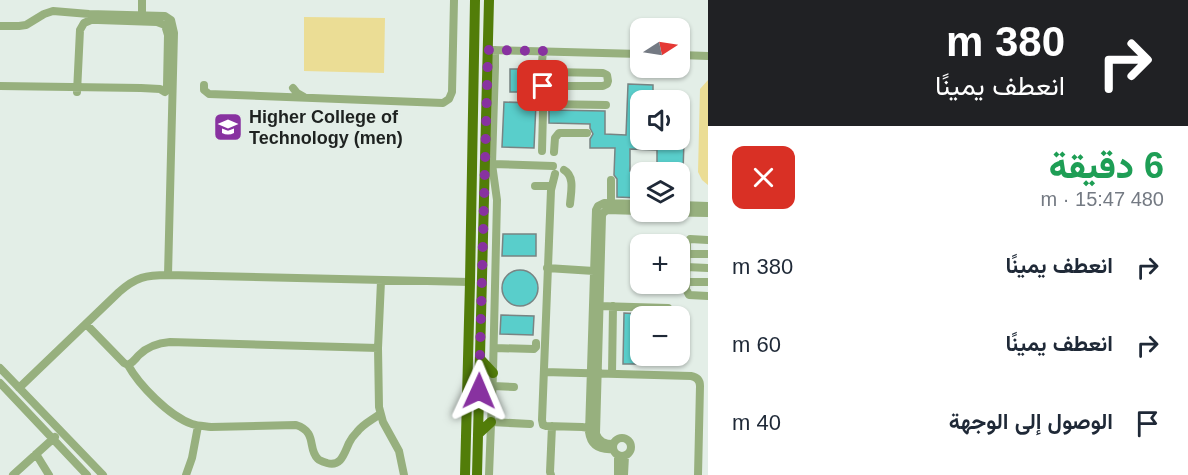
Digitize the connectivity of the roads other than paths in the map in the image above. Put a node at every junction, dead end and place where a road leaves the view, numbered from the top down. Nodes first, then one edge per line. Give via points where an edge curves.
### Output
1 (142, 0) edge
2 (454, 0) edge
3 (475, 0) edge
4 (489, 0) edge
5 (142, 15) junction
6 (0, 26) edge
7 (491, 50) junction
8 (544, 51) junction
9 (630, 54) edge
10 (690, 55) edge
11 (708, 56) edge
12 (547, 71) junction
13 (204, 85) dead end
14 (543, 86) junction
15 (0, 88) edge
16 (279, 88) dead end
17 (293, 88) dead end
18 (77, 89) junction
19 (278, 98) junction
20 (307, 99) junction
21 (543, 104) junction
22 (606, 105) dead end
23 (587, 134) dead end
24 (542, 140) junction
25 (555, 141) junction
26 (542, 151) dead end
27 (554, 152) dead end
28 (492, 164) junction
29 (557, 170) junction
30 (611, 180) dead end
31 (535, 186) dead end
32 (551, 186) junction
33 (570, 204) dead end
34 (630, 205) edge
35 (690, 206) edge
36 (708, 206) edge
37 (604, 208) junction
38 (630, 210) edge
39 (690, 213) edge
40 (708, 213) edge
41 (690, 240) edge
42 (708, 240) edge
43 (690, 254) edge
44 (708, 254) edge
45 (690, 267) edge
46 (548, 268) junction
47 (708, 268) edge
48 (594, 271) junction
49 (168, 275) junction
50 (381, 281) junction
51 (470, 282) junction
52 (690, 282) edge
53 (708, 282) edge
54 (688, 294) edge
55 (708, 296) edge
56 (599, 306) junction
57 (613, 306) junction
58 (630, 307) edge
59 (86, 324) junction
60 (536, 343) dead end
61 (378, 348) junction
62 (494, 348) junction
63 (480, 359) junction
64 (128, 365) junction
65 (0, 368) edge
66 (544, 372) junction
67 (493, 373) junction
68 (594, 373) junction
69 (612, 374) junction
70 (0, 383) edge
71 (492, 386) junction
72 (514, 387) dead end
73 (20, 388) junction
74 (380, 414) junction
75 (491, 422) junction
76 (530, 424) dead end
77 (198, 426) junction
78 (552, 426) junction
79 (589, 429) junction
80 (60, 431) junction
81 (478, 434) junction
82 (52, 439) junction
83 (617, 451) junction
84 (36, 454) junction
85 (478, 473) edge
86 (13, 475) edge
87 (49, 475) edge
88 (87, 475) edge
89 (103, 475) edge
90 (186, 475) edge
91 (404, 475) edge
92 (465, 475) edge
93 (489, 475) edge
94 (551, 475) edge
95 (618, 475) edge
96 (624, 475) edge
97 (698, 475) edge

1 - 5 street
2 - 20 street via 452,92 446,102
3 - 51 main road
4 - 7 main road
5 - 6 street via 53,11 26,25
5 - 49 street via 168,17 174,28
7 - 8 street
7 - 28 street via 495,67
7 - 63 main road
8 - 9 street
8 - 12 street
10 - 11 street
12 - 14 street
12 - 14 street via 603,73 608,81 603,86
13 - 19 street via 209,94
14 - 21 street
15 - 18 street
16 - 19 street
17 - 20 street
18 - 18 street via 79,34 87,21 157,22 168,35 165,92
19 - 20 street
21 - 22 street
21 - 24 street
23 - 25 street via 559,133
24 - 25 street
24 - 26 street
25 - 27 street
28 - 29 street
28 - 62 street via 497,200
29 - 32 street
29 - 33 street via 571,177
30 - 37 street
31 - 32 street
32 - 46 street
34 - 37 street
35 - 36 street
37 - 38 street
37 - 48 street
37 - 56 street
39 - 40 street
41 - 42 street
43 - 44 street
45 - 47 street
46 - 48 street
46 - 66 street
48 - 68 street
49 - 50 street
49 - 59 street via 149,275 132,282
50 - 51 street
50 - 61 street
51 - 92 main road
52 - 53 street
54 - 55 street
56 - 57 street
56 - 68 street
57 - 58 street
57 - 69 street
59 - 64 street
59 - 73 street
60 - 62 street via 534,349
61 - 64 street via 170,342 149,347
61 - 74 street
62 - 67 street
63 - 67 main road
63 - 81 main road
64 - 77 street via 157,400 181,419
65 - 73 street
66 - 68 street
66 - 78 street via 542,422
67 - 71 street
68 - 69 street
68 - 79 street
68 - 83 street via 596,434
69 - 97 street via 698,379
70 - 82 street
71 - 72 street
71 - 75 street
73 - 80 street
74 - 77 street via 360,429 341,460 333,464 315,456 307,431 300,426
74 - 91 street via 399,451
75 - 76 street
75 - 81 main road
75 - 93 street
77 - 90 street
78 - 79 street
78 - 94 street
79 - 83 street via 595,445
80 - 82 street
80 - 89 street
81 - 85 main road
82 - 84 street
82 - 88 street
83 - 95 street
83 - 96 street
84 - 86 street
84 - 87 street

